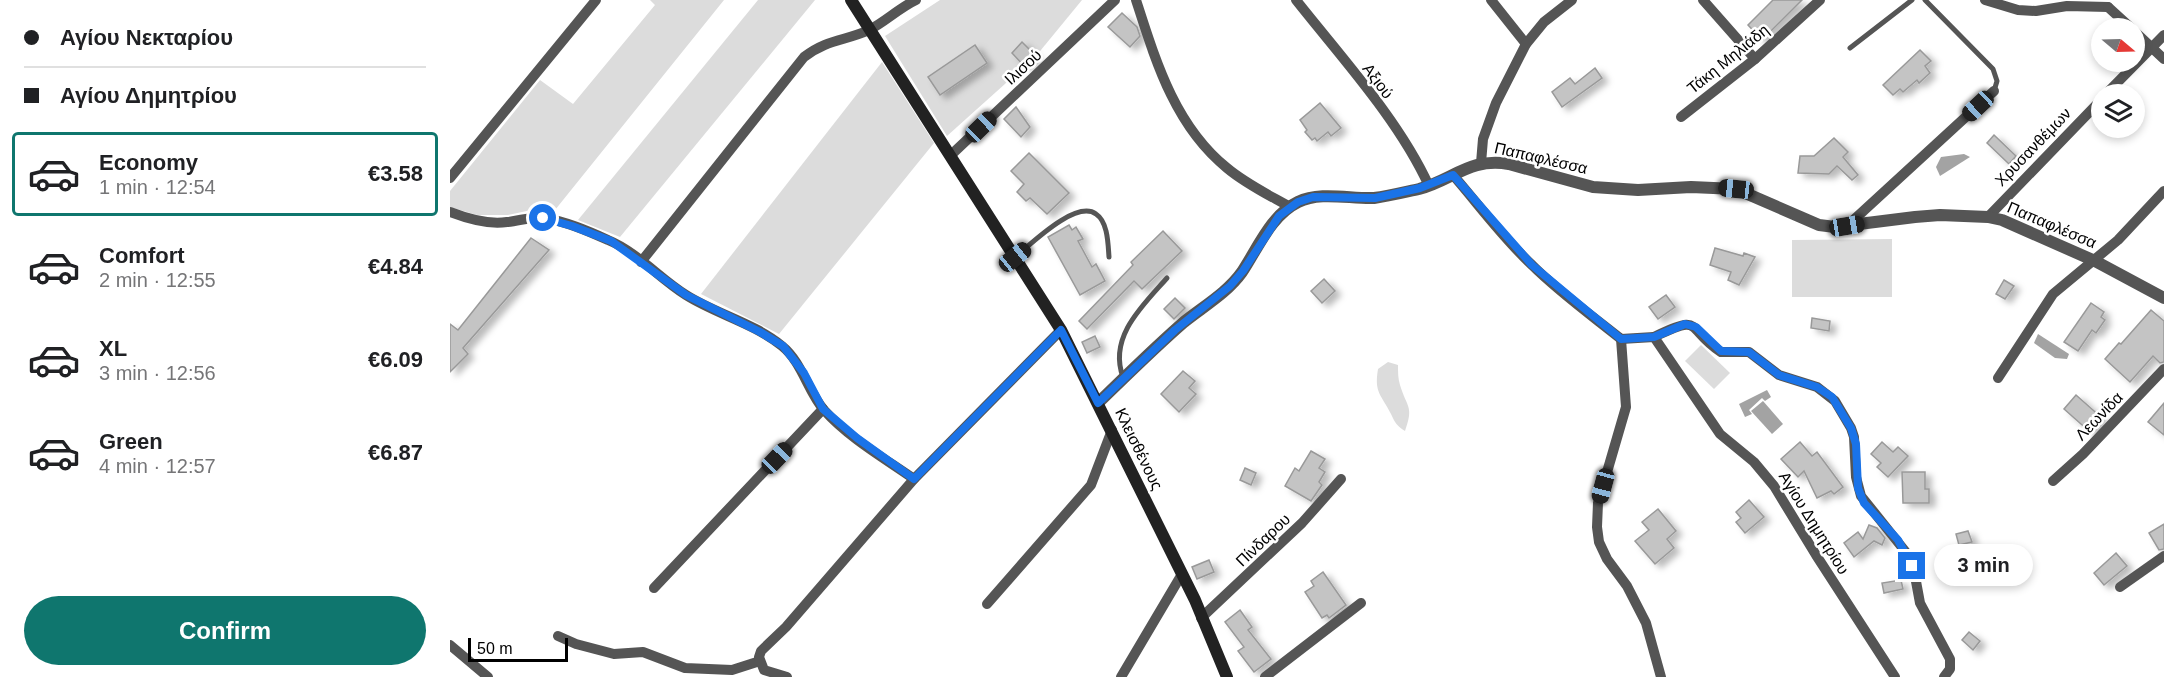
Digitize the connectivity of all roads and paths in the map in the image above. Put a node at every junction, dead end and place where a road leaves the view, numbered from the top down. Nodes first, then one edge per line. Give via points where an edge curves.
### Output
1 (596, 0) edge
2 (851, 0) edge
3 (1115, 0) edge
4 (1136, 0) edge
5 (1296, 0) edge
6 (1491, 0) edge
7 (1572, 0) edge
8 (1703, 0) edge
9 (1820, 0) edge
10 (1912, 0) edge
11 (1925, 0) edge
12 (1985, 0) edge
13 (913, 1) edge
14 (2110, 4) edge
15 (2122, 18) edge
16 (868, 30) junction
17 (2164, 35) edge
18 (2145, 41) edge
19 (1526, 44) junction
20 (1850, 48) dead end
21 (2152, 48) junction
22 (1755, 59) junction
23 (2164, 59) edge
24 (2116, 84) edge
25 (1994, 91) joint
26 (2091, 110) edge
27 (1681, 117) dead end
28 (951, 155) junction
29 (1481, 163) junction
30 (1453, 175) junction
31 (450, 178) edge
32 (1429, 186) junction
33 (2164, 191) edge
34 (1290, 207) junction
35 (450, 212) edge
36 (1988, 217) junction
37 (1847, 226) junction
38 (1015, 257) junction
39 (1109, 257) dead end
40 (2095, 261) junction
41 (641, 262) junction
42 (1167, 278) dead end
43 (2164, 298) edge
44 (1061, 330) junction
45 (1654, 337) junction
46 (1621, 339) junction
47 (2164, 369) edge
48 (1998, 378) dead end
49 (1123, 379) junction
50 (1098, 403) junction
51 (823, 409) junction
52 (1112, 430) junction
53 (914, 479) junction
54 (1341, 479) dead end
55 (2053, 481) dead end
56 (2164, 556) edge
57 (1182, 574) junction
58 (2120, 587) dead end
59 (654, 588) dead end
60 (1361, 603) dead end
61 (987, 604) dead end
62 (1201, 618) junction
63 (558, 636) dead end
64 (450, 645) edge
65 (760, 661) junction
66 (488, 677) edge
67 (787, 677) edge
68 (1121, 677) edge
69 (1227, 677) edge
70 (1265, 677) edge
71 (1661, 677) edge
72 (1895, 677) edge
73 (1944, 677) edge

1 - 31 street
2 - 16 main road, Κλεισθένους
3 - 28 street, Ιλισού
4 - 34 street via 1171,95 1195,135 1229,170
5 - 32 street, Αξιού via 1378,105 1414,156
6 - 19 street
7 - 19 street via 1544,22
8 - 22 street
9 - 22 street, Τάκη Μηλιάδη
10 - 20 lane
11 - 25 lane via 1993,69 1997,81
12 - 14 street via 2036,11
13 - 16 street
14 - 15 street
16 - 28 main road, Κλεισθένους
16 - 41 street via 836,39 804,57
17 - 21 street
18 - 21 street
19 - 29 street via 1496,103 1483,139
21 - 23 street
21 - 24 street
22 - 27 street, Τάκη Μηλιάδη
25 - 37 street
26 - 36 street, Χρυσανθέμων
28 - 38 main road, Κλεισθένους
29 - 30 street, Παπαφλέσσα
29 - 37 street, Παπαφλέσσα via 1502,163 1614,189 1736,189 1819,225
30 - 32 street, Παπαφλέσσα
30 - 46 street via 1532,265
32 - 34 street, Παπαφλέσσα via 1375,198 1313,197
33 - 40 street
34 - 49 street, Παπαφλέσσα via 1279,216 1230,286
35 - 41 street via 488,222 543,218 611,241
36 - 37 street, Παπαφλέσσα via 1915,216
36 - 40 street, Παπαφλέσσα
38 - 39 lane via 1060,221 1088,210 1101,219
38 - 44 main road, Κλεισθένους
40 - 43 street, Παπαφλέσσα
40 - 48 street via 2053,294
41 - 51 street via 686,295 783,346 804,373
42 - 49 lane via 1132,318 1125,333 1119,358
44 - 50 main road, Κλεισθένους
44 - 53 street
45 - 46 street
45 - 72 street, Αγίου Δημητρίου via 1720,434 1754,462 1774,486
45 - 73 street via 1685,324 1692,325 1721,351 1749,352 1779,375 1817,387 1835,401 1854,437 1860,496 1905,551 1920,603 1950,659 1950,669
46 - 71 street via 1626,407 1598,503 1597,527 1607,559 1628,586 1646,623
47 - 55 street, Λεωνίδα
49 - 50 street, Παπαφλέσσα
50 - 52 main road, Κλεισθένους
51 - 53 street
51 - 59 street
52 - 57 main road, Κλεισθένους
52 - 61 street via 1088,488
53 - 65 street via 761,651
54 - 62 street, Πίνδαρου via 1302,523
56 - 58 street
57 - 62 main road, Κλεισθένους
57 - 68 street
60 - 70 street
62 - 69 main road, Κλεισθένους
63 - 65 street via 614,654 643,652 685,668 732,670
64 - 66 street
65 - 67 street via 764,670

